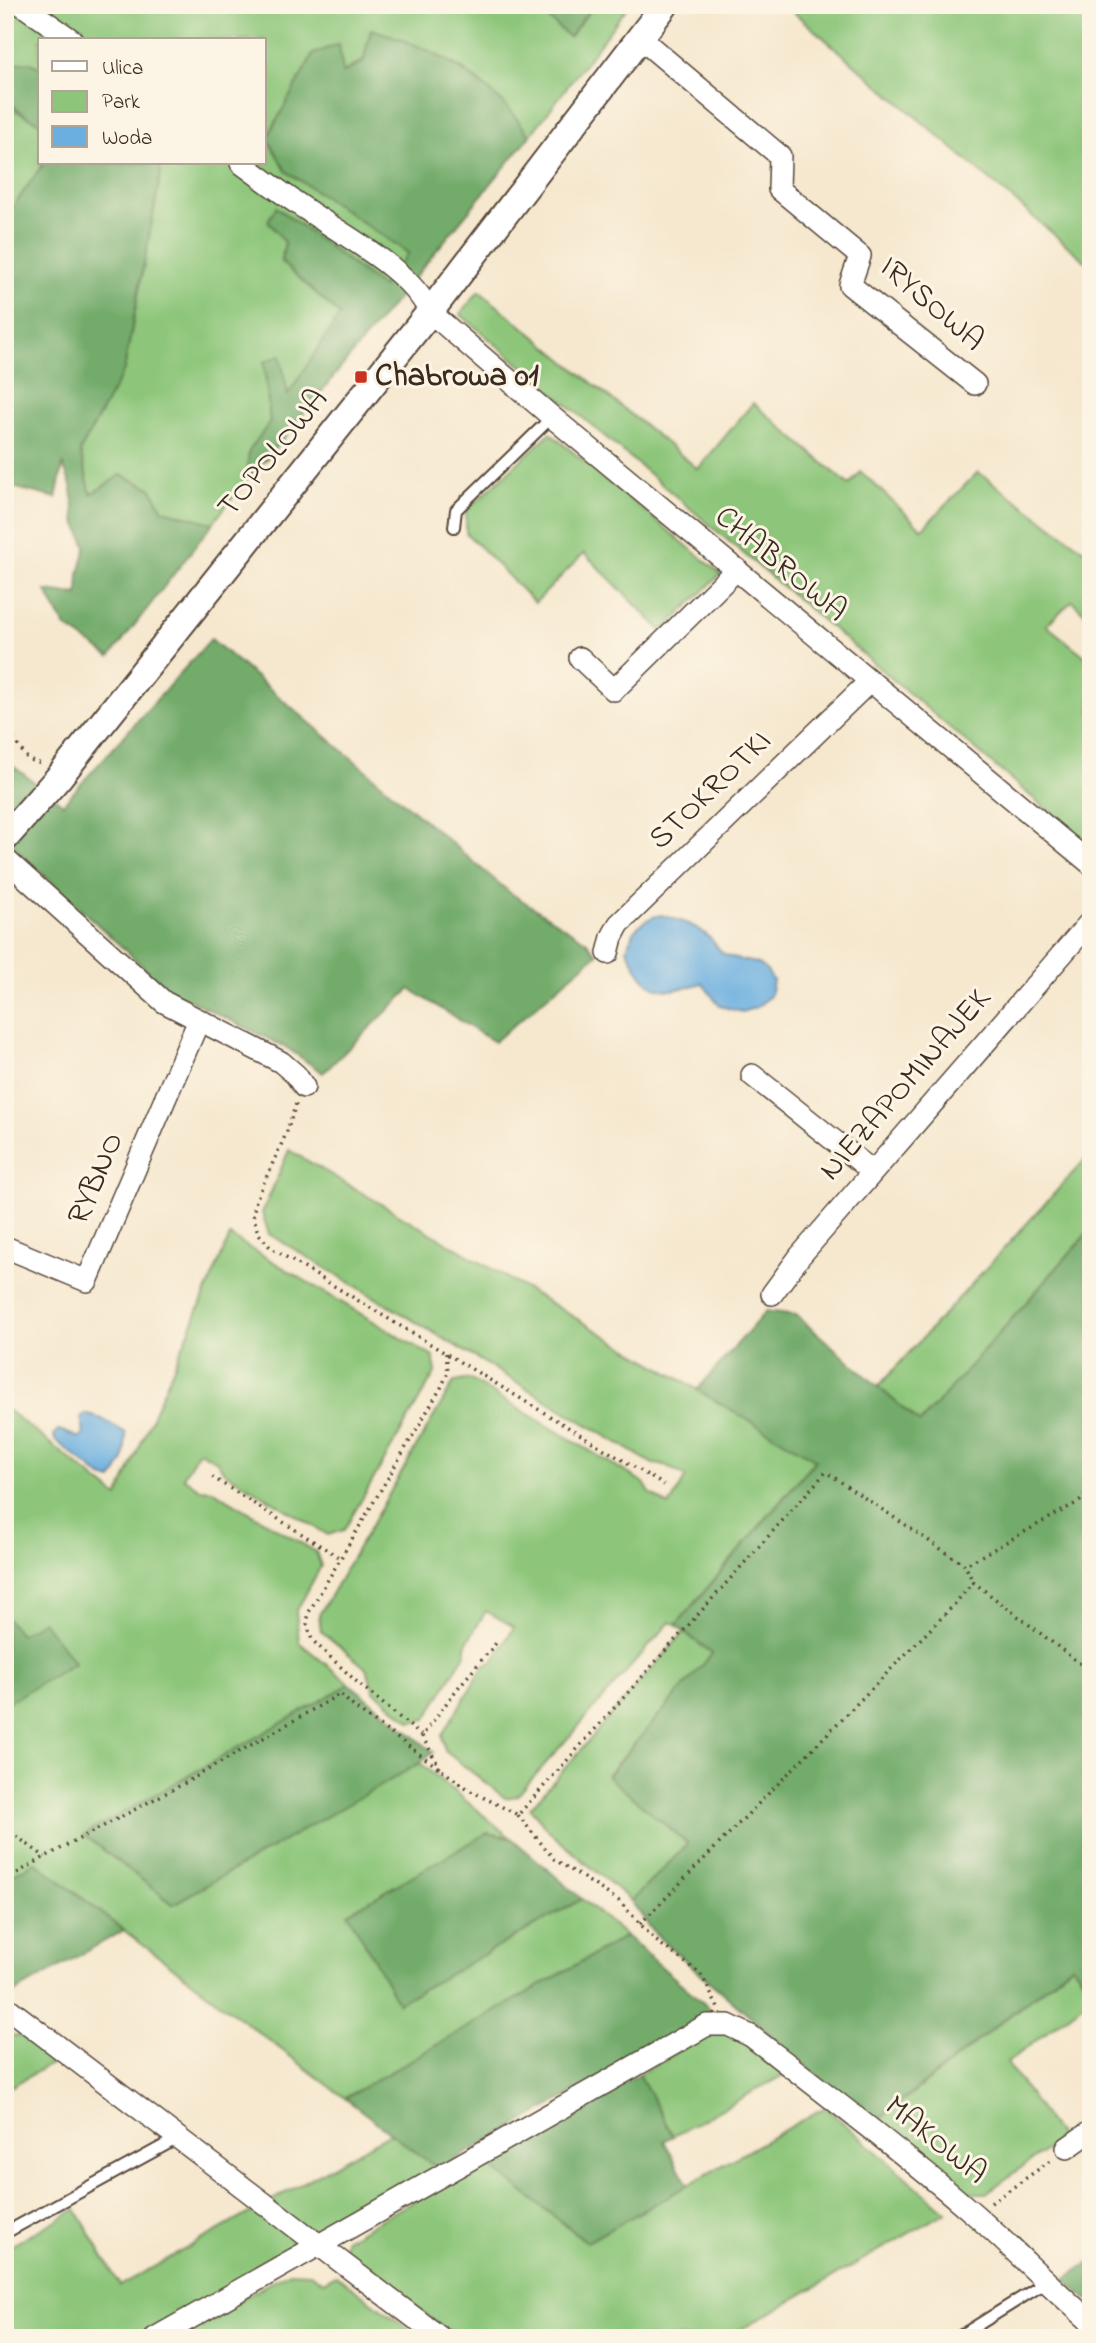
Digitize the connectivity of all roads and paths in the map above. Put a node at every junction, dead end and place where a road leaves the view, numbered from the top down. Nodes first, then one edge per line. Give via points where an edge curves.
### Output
1 (22, 5) edge
2 (665, 5) edge
3 (69, 38) edge
4 (640, 38) junction
5 (242, 164) edge
6 (430, 312) junction
7 (975, 384) dead end
8 (552, 417) junction
9 (454, 527) dead end
10 (737, 569) junction
11 (580, 658) dead end
12 (870, 681) junction
13 (5, 728) edge
14 (60, 776) junction
15 (5, 838) edge
16 (5, 859) edge
17 (1091, 864) edge
18 (1091, 921) edge
19 (608, 953) dead end
20 (199, 1020) junction
21 (752, 1074) dead end
22 (304, 1087) joint
23 (872, 1171) junction
24 (5, 1247) edge
25 (772, 1294) dead end
26 (446, 1353) junction
27 (212, 1477) dead end
28 (664, 1485) dead end
29 (1091, 1488) edge
30 (340, 1558) junction
31 (965, 1565) junction
32 (974, 1582) junction
33 (497, 1642) dead end
34 (1091, 1672) edge
35 (422, 1736) junction
36 (441, 1769) junction
37 (518, 1815) junction
38 (5, 1828) edge
39 (45, 1857) junction
40 (5, 1880) edge
41 (640, 1924) junction
42 (5, 2006) edge
43 (728, 2025) junction
44 (1091, 2132) edge
45 (178, 2138) junction
46 (1067, 2148) joint
47 (998, 2199) dead end
48 (5, 2233) edge
49 (320, 2245) junction
50 (1045, 2283) junction
51 (1091, 2322) edge
52 (155, 2338) edge
53 (441, 2338) edge
54 (957, 2338) edge

1 - 3 street
2 - 4 street, TOPOLOWA
4 - 6 street, TOPOLOWA
4 - 7 street, IRYSOWA via 780,156 779,189 860,256 850,285
5 - 6 street, CHABROWA via 379,258 422,295
6 - 8 street, CHABROWA
6 - 14 street, TOPOLOWA
8 - 9 lane via 456,510
8 - 10 street, CHABROWA
10 - 11 street via 614,690
10 - 12 street, CHABROWA
12 - 17 street, CHABROWA
12 - 19 street, STOKROTKI via 619,924
13 - 14 path via 29,759
14 - 15 street, TOPOLOWA
16 - 20 street via 164,1002
18 - 23 street, NIEZAPOMINAJEK
20 - 22 street via 281,1062
20 - 24 street, RYBNO via 87,1282
21 - 23 street
22 - 26 path via 256,1200 253,1214 258,1233 271,1248
23 - 25 street, NIEZAPOMINAJEK
26 - 28 path
26 - 30 path via 448,1372 442,1386
27 - 30 path
29 - 31 path via 1080,1501
30 - 35 path via 309,1612 312,1640
31 - 32 path
31 - 37 path via 826,1472
32 - 34 path
32 - 41 path
33 - 35 path
35 - 36 path
36 - 37 path via 471,1791
36 - 39 path via 340,1694
37 - 41 path via 554,1858 619,1901
38 - 39 path
39 - 40 path
41 - 43 path via 701,1975
42 - 45 street
43 - 49 street via 707,2025
43 - 50 street, MAKOWA via 751,2036 888,2142 975,2215
44 - 46 street
45 - 48 lane
45 - 49 street
46 - 47 path
49 - 52 street
49 - 53 street
50 - 51 street, MAKOWA
50 - 54 lane

